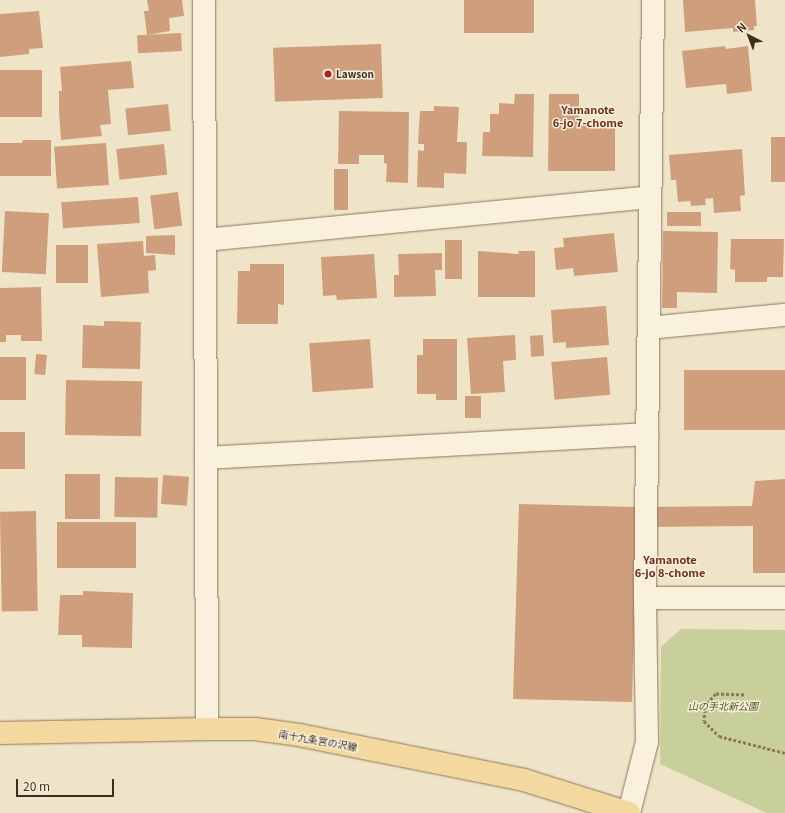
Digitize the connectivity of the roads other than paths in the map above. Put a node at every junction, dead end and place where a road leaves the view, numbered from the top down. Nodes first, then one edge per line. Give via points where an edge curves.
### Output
1 (204, 0) edge
2 (653, 0) edge
3 (650, 197) junction
4 (205, 240) junction
5 (785, 315) edge
6 (649, 328) junction
7 (647, 434) junction
8 (206, 458) junction
9 (645, 598) junction
10 (785, 598) edge
11 (207, 729) junction
12 (0, 733) edge
13 (629, 813) edge

1 - 4 street
2 - 3 street
3 - 4 street
3 - 6 street
4 - 8 street
5 - 6 street
6 - 7 street
7 - 8 street
7 - 9 street
8 - 11 street
9 - 10 street
9 - 13 street via 647,742
11 - 12 main road, 南十九条宮の沢線
11 - 13 main road, 南十九条宮の沢線 via 255,729 299,735 524,780

